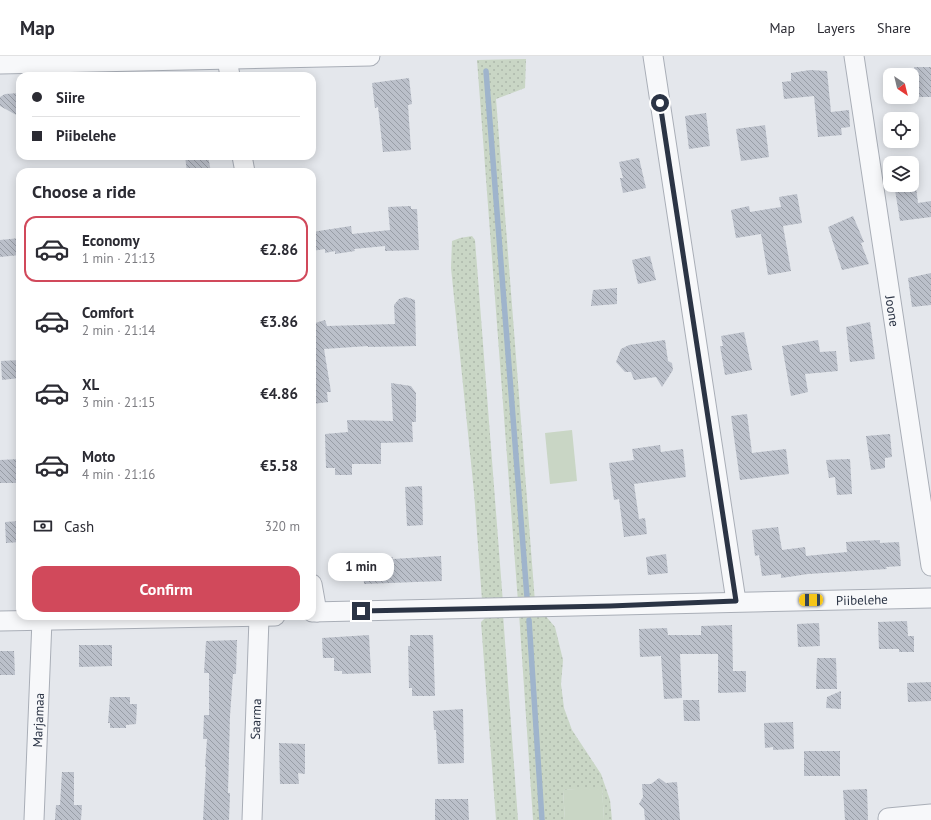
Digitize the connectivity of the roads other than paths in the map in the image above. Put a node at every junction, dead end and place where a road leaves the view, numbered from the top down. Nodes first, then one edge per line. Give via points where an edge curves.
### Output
1 (370, 56) edge
2 (653, 56) edge
3 (854, 56) edge
4 (190, 58) edge
5 (0, 64) edge
6 (228, 68) edge
7 (931, 566) edge
8 (931, 598) edge
9 (736, 601) junction
10 (316, 612) edge
11 (42, 620) joint
12 (267, 620) edge
13 (0, 621) edge
14 (931, 814) edge
15 (888, 818) dead end
16 (34, 820) edge
17 (252, 820) edge

1 - 6 street
2 - 9 street
3 - 7 street, Joone
4 - 5 street
4 - 6 street
8 - 9 street, Piibelehe
9 - 10 street, Piibelehe via 603,607
11 - 13 street
11 - 16 street, Marjamaa
12 - 17 street, Saarma
14 - 15 street

